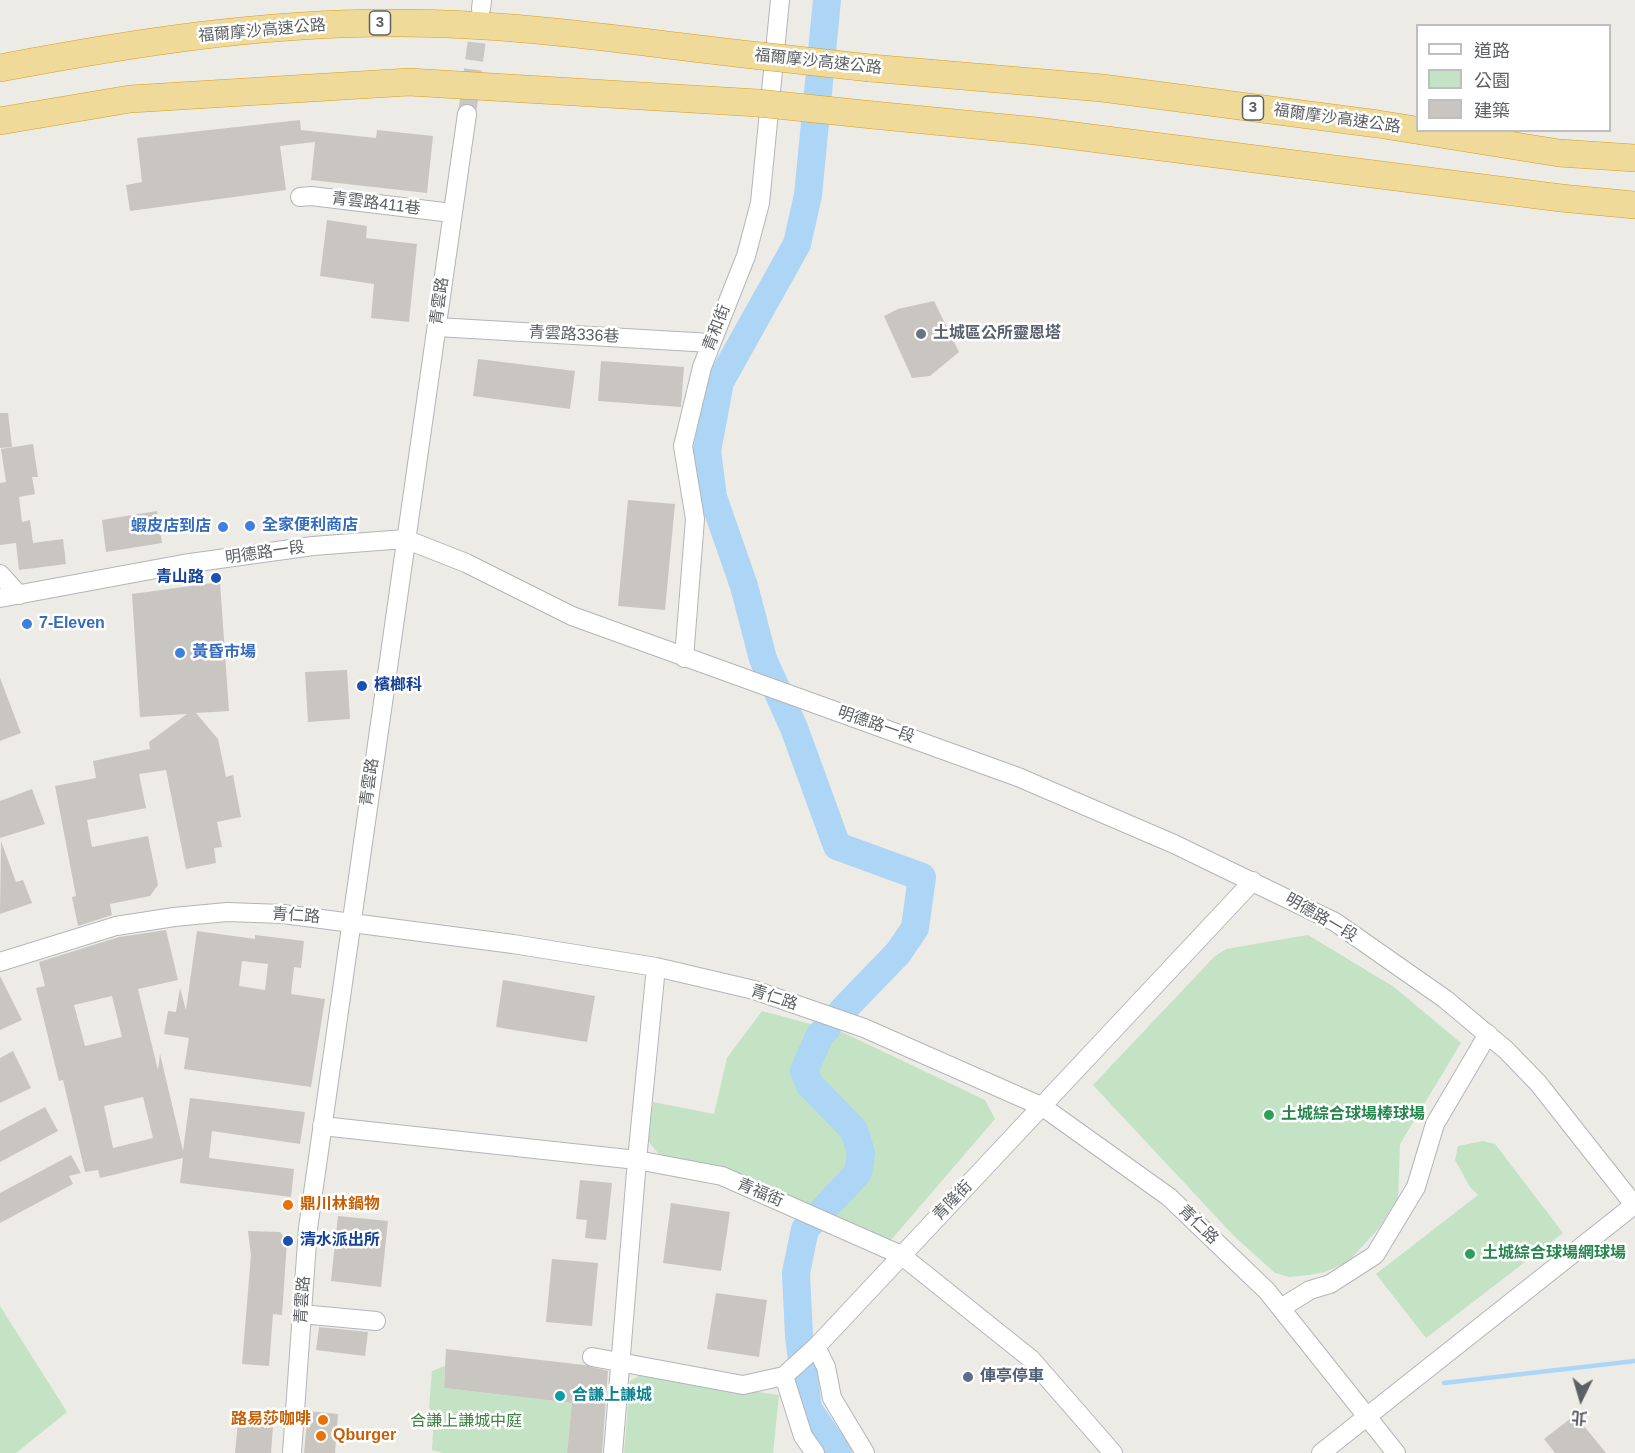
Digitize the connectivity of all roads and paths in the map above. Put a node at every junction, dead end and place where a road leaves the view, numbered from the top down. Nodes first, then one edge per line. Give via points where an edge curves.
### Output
1 (780, 0) edge
2 (0, 68) edge
3 (466, 114) tunnel mouth
4 (0, 121) edge
5 (1416, 130) edge
6 (1428, 132) edge
7 (1635, 158) edge
8 (300, 197) dead end
9 (1635, 205) edge
10 (452, 213) junction
11 (437, 327) junction
12 (711, 343) junction
13 (405, 539) junction
14 (0, 574) edge
15 (19, 595) junction
16 (0, 598) edge
17 (684, 658) junction
18 (1252, 881) junction
19 (351, 920) junction
20 (0, 962) edge
21 (656, 967) junction
22 (1488, 1034) junction
23 (1043, 1107) junction
24 (322, 1126) junction
25 (637, 1160) junction
26 (1634, 1206) edge
27 (901, 1255) junction
28 (1281, 1308) junction
29 (301, 1314) junction
30 (376, 1321) dead end
31 (816, 1347) junction
32 (592, 1357) dead end
33 (620, 1361) junction
34 (784, 1376) junction
35 (1370, 1417) junction
36 (292, 1453) edge
37 (613, 1453) edge
38 (815, 1453) edge
39 (866, 1453) edge
40 (1113, 1453) edge
41 (1321, 1453) edge
42 (1396, 1453) edge

1 - 12 street, 青和街 via 760,203 746,256
2 - 5 highway, 福爾摩沙高速公路 / 3, bridge via 116,47 277,26 401,23 544,32 870,68 1102,88
3 - 10 street, 青雲路
4 - 9 highway, bridge via 130,99 409,81 758,103 1036,131
6 - 7 highway, 福爾摩沙高速公路 / 3, bridge via 1559,153
8 - 10 street, 青雲路411巷
10 - 11 street, 青雲路
11 - 12 street, 青雲路336巷
11 - 13 street, 青雲路
12 - 17 street, 青和街 via 683,446 694,519
13 - 15 street, 明德路一段 via 313,546 183,564
13 - 17 street, 明德路一段 via 466,563 572,616
13 - 19 street, 青雲路
14 - 15 street
15 - 16 street, 明德路一段
17 - 18 street, 明德路一段 via 1018,777
18 - 22 street, 明德路一段 via 1335,922
18 - 23 street, 青隆街
19 - 20 street, 青仁路 via 249,913 174,917 116,926
19 - 21 street, 青仁路
19 - 24 street, 青雲路
21 - 23 street, 青仁路 via 754,990 864,1028
21 - 25 street
22 - 26 street, 明德路一段 via 1538,1083
22 - 28 street via 1435,1124 1416,1187 1376,1255
23 - 27 street, 青隆街
23 - 28 street, 青仁路 via 1169,1197
24 - 25 street, 青福街
24 - 29 street, 青雲路
25 - 27 street, 青福街 via 722,1176
25 - 33 street
26 - 35 street
27 - 31 street, 青隆街
27 - 40 street, 青福街 via 1031,1359
28 - 35 street, 青仁路
29 - 30 street
29 - 36 street, 青雲路
31 - 34 street, 青隆街
31 - 39 street via 826,1367 832,1398
32 - 33 street
33 - 34 street via 743,1385
33 - 37 street
34 - 38 street via 803,1436
35 - 41 street
35 - 42 street, 青仁路

